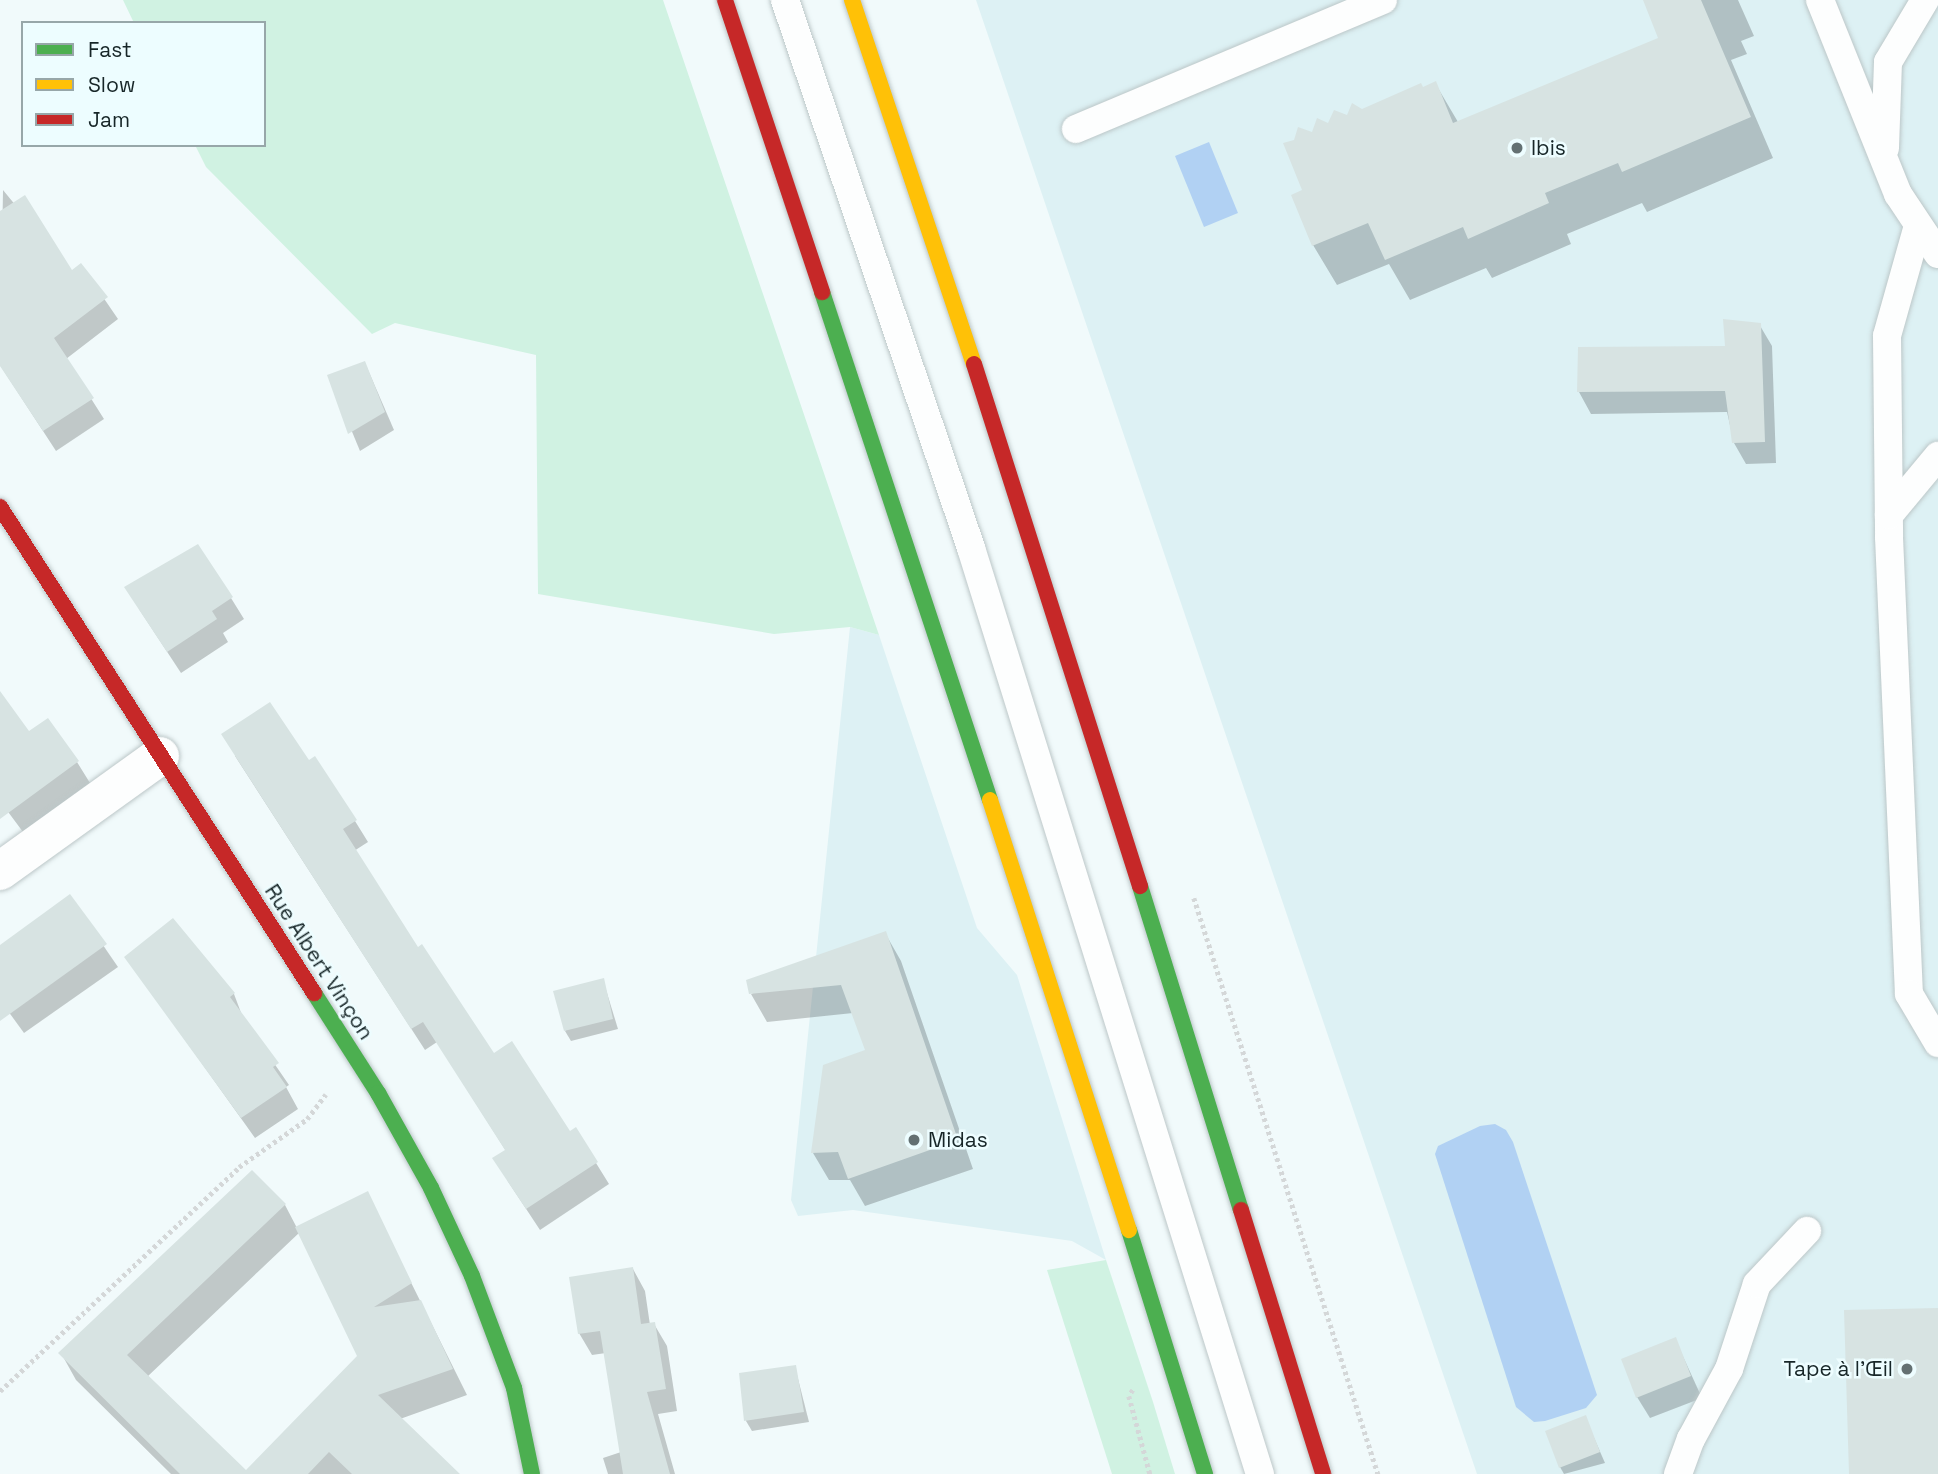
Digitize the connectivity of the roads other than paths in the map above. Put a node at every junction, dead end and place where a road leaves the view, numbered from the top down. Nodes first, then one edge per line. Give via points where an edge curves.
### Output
1 (725, 0) edge
2 (785, 0) edge
3 (852, 0) edge
4 (1383, 0) edge
5 (1820, 0) edge
6 (1925, 0) edge
7 (1076, 129) dead end
8 (1886, 166) junction
9 (1917, 229) junction
10 (1938, 254) edge
11 (1938, 456) edge
12 (0, 507) edge
13 (1889, 515) junction
14 (160, 757) junction
15 (0, 871) edge
16 (1938, 1043) edge
17 (1807, 1231) dead end
18 (532, 1474) edge
19 (1205, 1474) edge
20 (1259, 1474) edge
21 (1323, 1474) edge
22 (1678, 1474) edge

1 - 19 main road via 1059,1008
2 - 20 lane via 971,548
3 - 21 main road via 1029,528
4 - 7 lane
5 - 8 lane
6 - 8 lane via 1888,62
8 - 9 lane
9 - 10 lane
9 - 13 lane via 1887,336
11 - 13 lane
12 - 14 main road, Rue Albert Vinçon
13 - 16 lane via 1909,994
14 - 15 street
14 - 18 main road, Rue Albert Vinçon via 356,1058 431,1188 472,1276 514,1388
17 - 22 lane via 1757,1284 1729,1369 1691,1439

